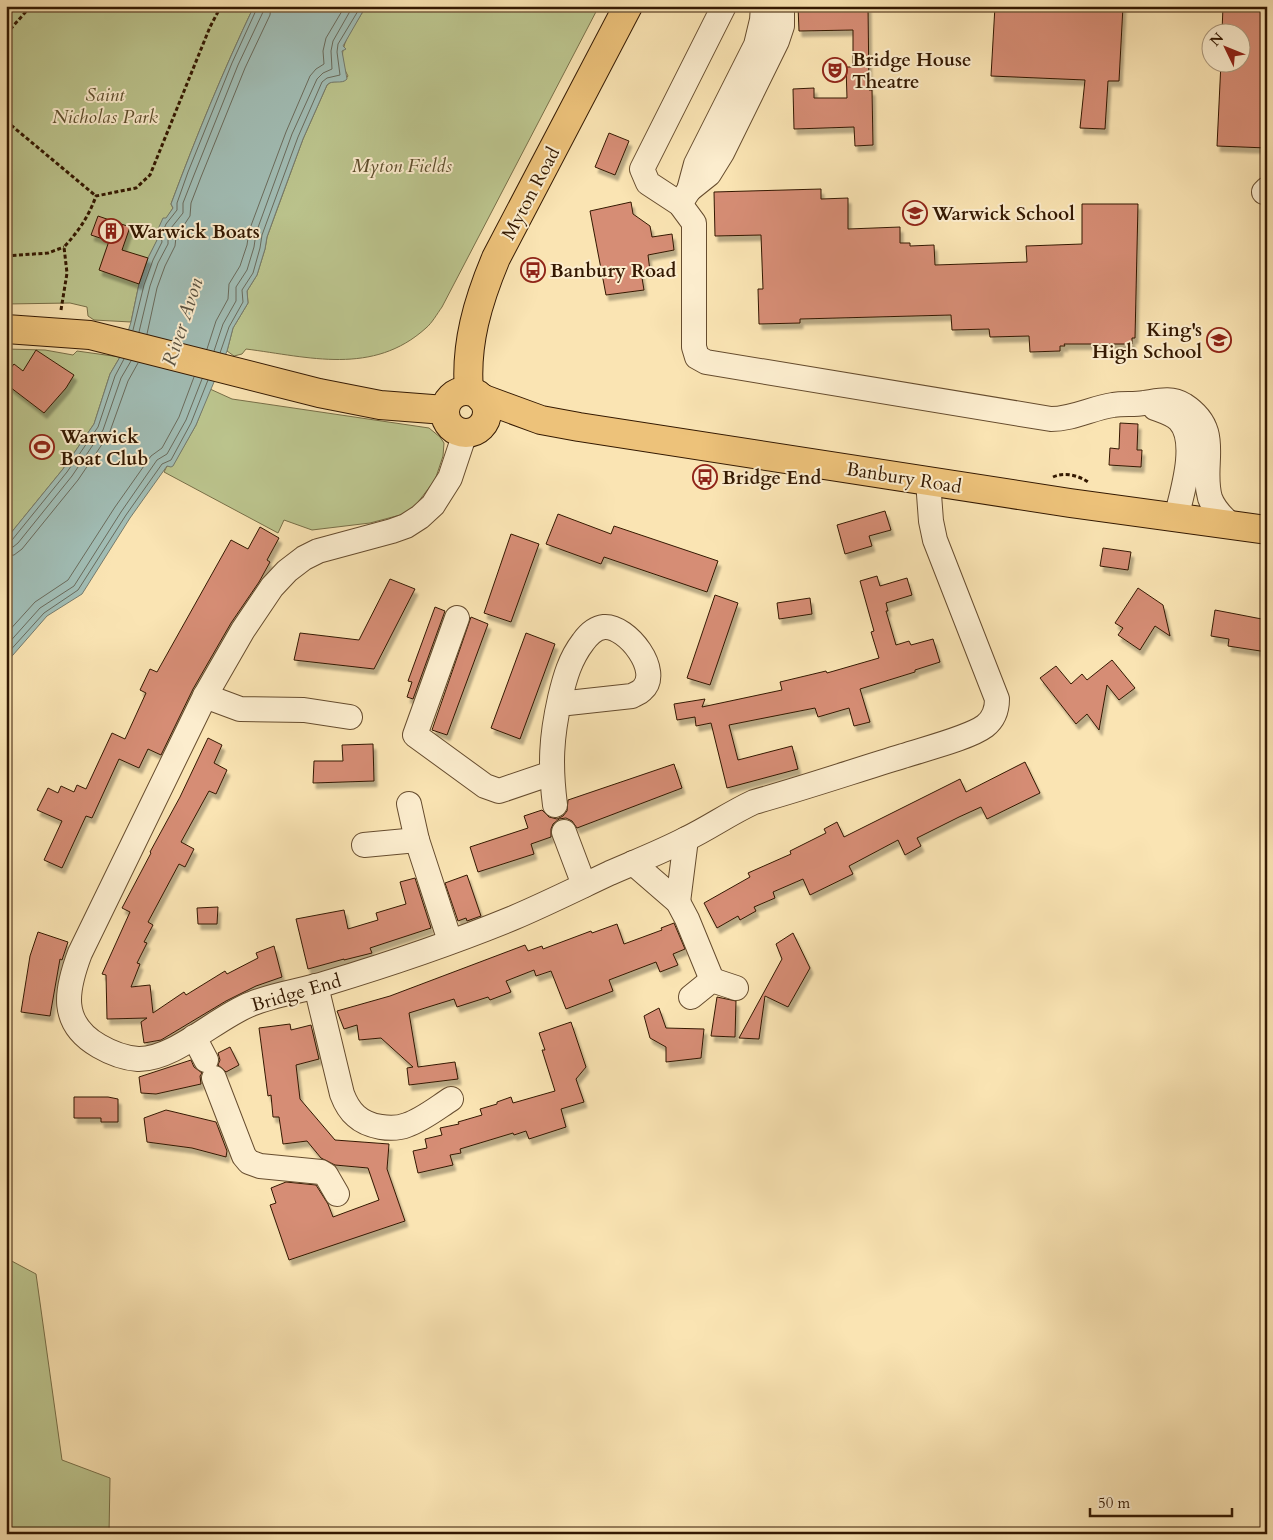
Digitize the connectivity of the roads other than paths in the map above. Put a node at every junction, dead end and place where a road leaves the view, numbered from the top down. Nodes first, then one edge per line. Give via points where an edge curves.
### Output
1 (628, 6) edge
2 (724, 6) edge
3 (762, 6) edge
4 (782, 6) edge
5 (685, 197) junction
6 (6, 329) edge
7 (475, 394) junction
8 (1142, 404) junction
9 (445, 410) junction
10 (541, 420) junction
11 (473, 430) junction
12 (928, 481) junction
13 (1176, 518) junction
14 (1231, 525) junction
15 (1267, 530) edge
16 (457, 618) dead end
17 (205, 696) junction
18 (559, 704) dead end
19 (350, 717) dead end
20 (552, 773) junction
21 (409, 804) dead end
22 (555, 805) dead end
23 (564, 832) dead end
24 (686, 839) junction
25 (417, 840) junction
26 (364, 845) dead end
27 (633, 863) junction
28 (584, 885) junction
29 (678, 902) junction
30 (450, 941) junction
31 (712, 980) junction
32 (316, 986) junction
33 (736, 988) dead end
34 (691, 997) dead end
35 (194, 1037) junction
36 (451, 1099) dead end
37 (337, 1194) dead end

1 - 7 main road, Myton Road via 496,258 486,283 477,310 468,364
2 - 5 street via 642,169 648,183
3 - 5 street via 756,45 696,164
4 - 5 street via 782,26 775,47 732,136 709,174
5 - 8 street via 694,223 694,347 697,357 706,362 1051,419 1064,419 1113,405
6 - 9 main road via 90,335 319,393 380,405
7 - 9 main road via 463,391 452,396
7 - 10 main road, Banbury Road
7 - 11 main road via 487,409 485,421
8 - 13 street via 1172,415 1184,427 1189,448
8 - 14 street via 1175,401 1201,420 1208,437 1211,500
9 - 11 main road via 453,428
10 - 11 main road, Banbury Road
10 - 12 main road, Banbury Road
11 - 17 street, Bridge End via 450,478 433,505 420,517 406,526 318,551 287,571 260,604
12 - 13 main road, Banbury Road
12 - 24 street, Bridge End via 935,540 997,699 990,721 976,731 934,746 754,802
13 - 14 main road, Banbury Road
14 - 15 main road, Banbury Road
16 - 20 street via 414,735 485,786 499,791
17 - 19 street via 240,709 304,710
17 - 35 street, Bridge End via 80,953 68,998 82,1034 115,1054 140,1059 155,1056
18 - 20 street via 554,723
20 - 22 street
21 - 25 street
23 - 28 street
24 - 27 street, Bridge End
24 - 29 street
25 - 26 street
25 - 30 street
27 - 28 street, Bridge End
27 - 29 street
28 - 30 street, Bridge End via 513,918
29 - 31 street
30 - 32 street, Bridge End via 406,959
31 - 33 street
31 - 34 street
32 - 35 street, Bridge End via 248,1005
32 - 36 street via 342,1094 356,1117 379,1127 400,1128
35 - 37 street via 249,1162 321,1172

